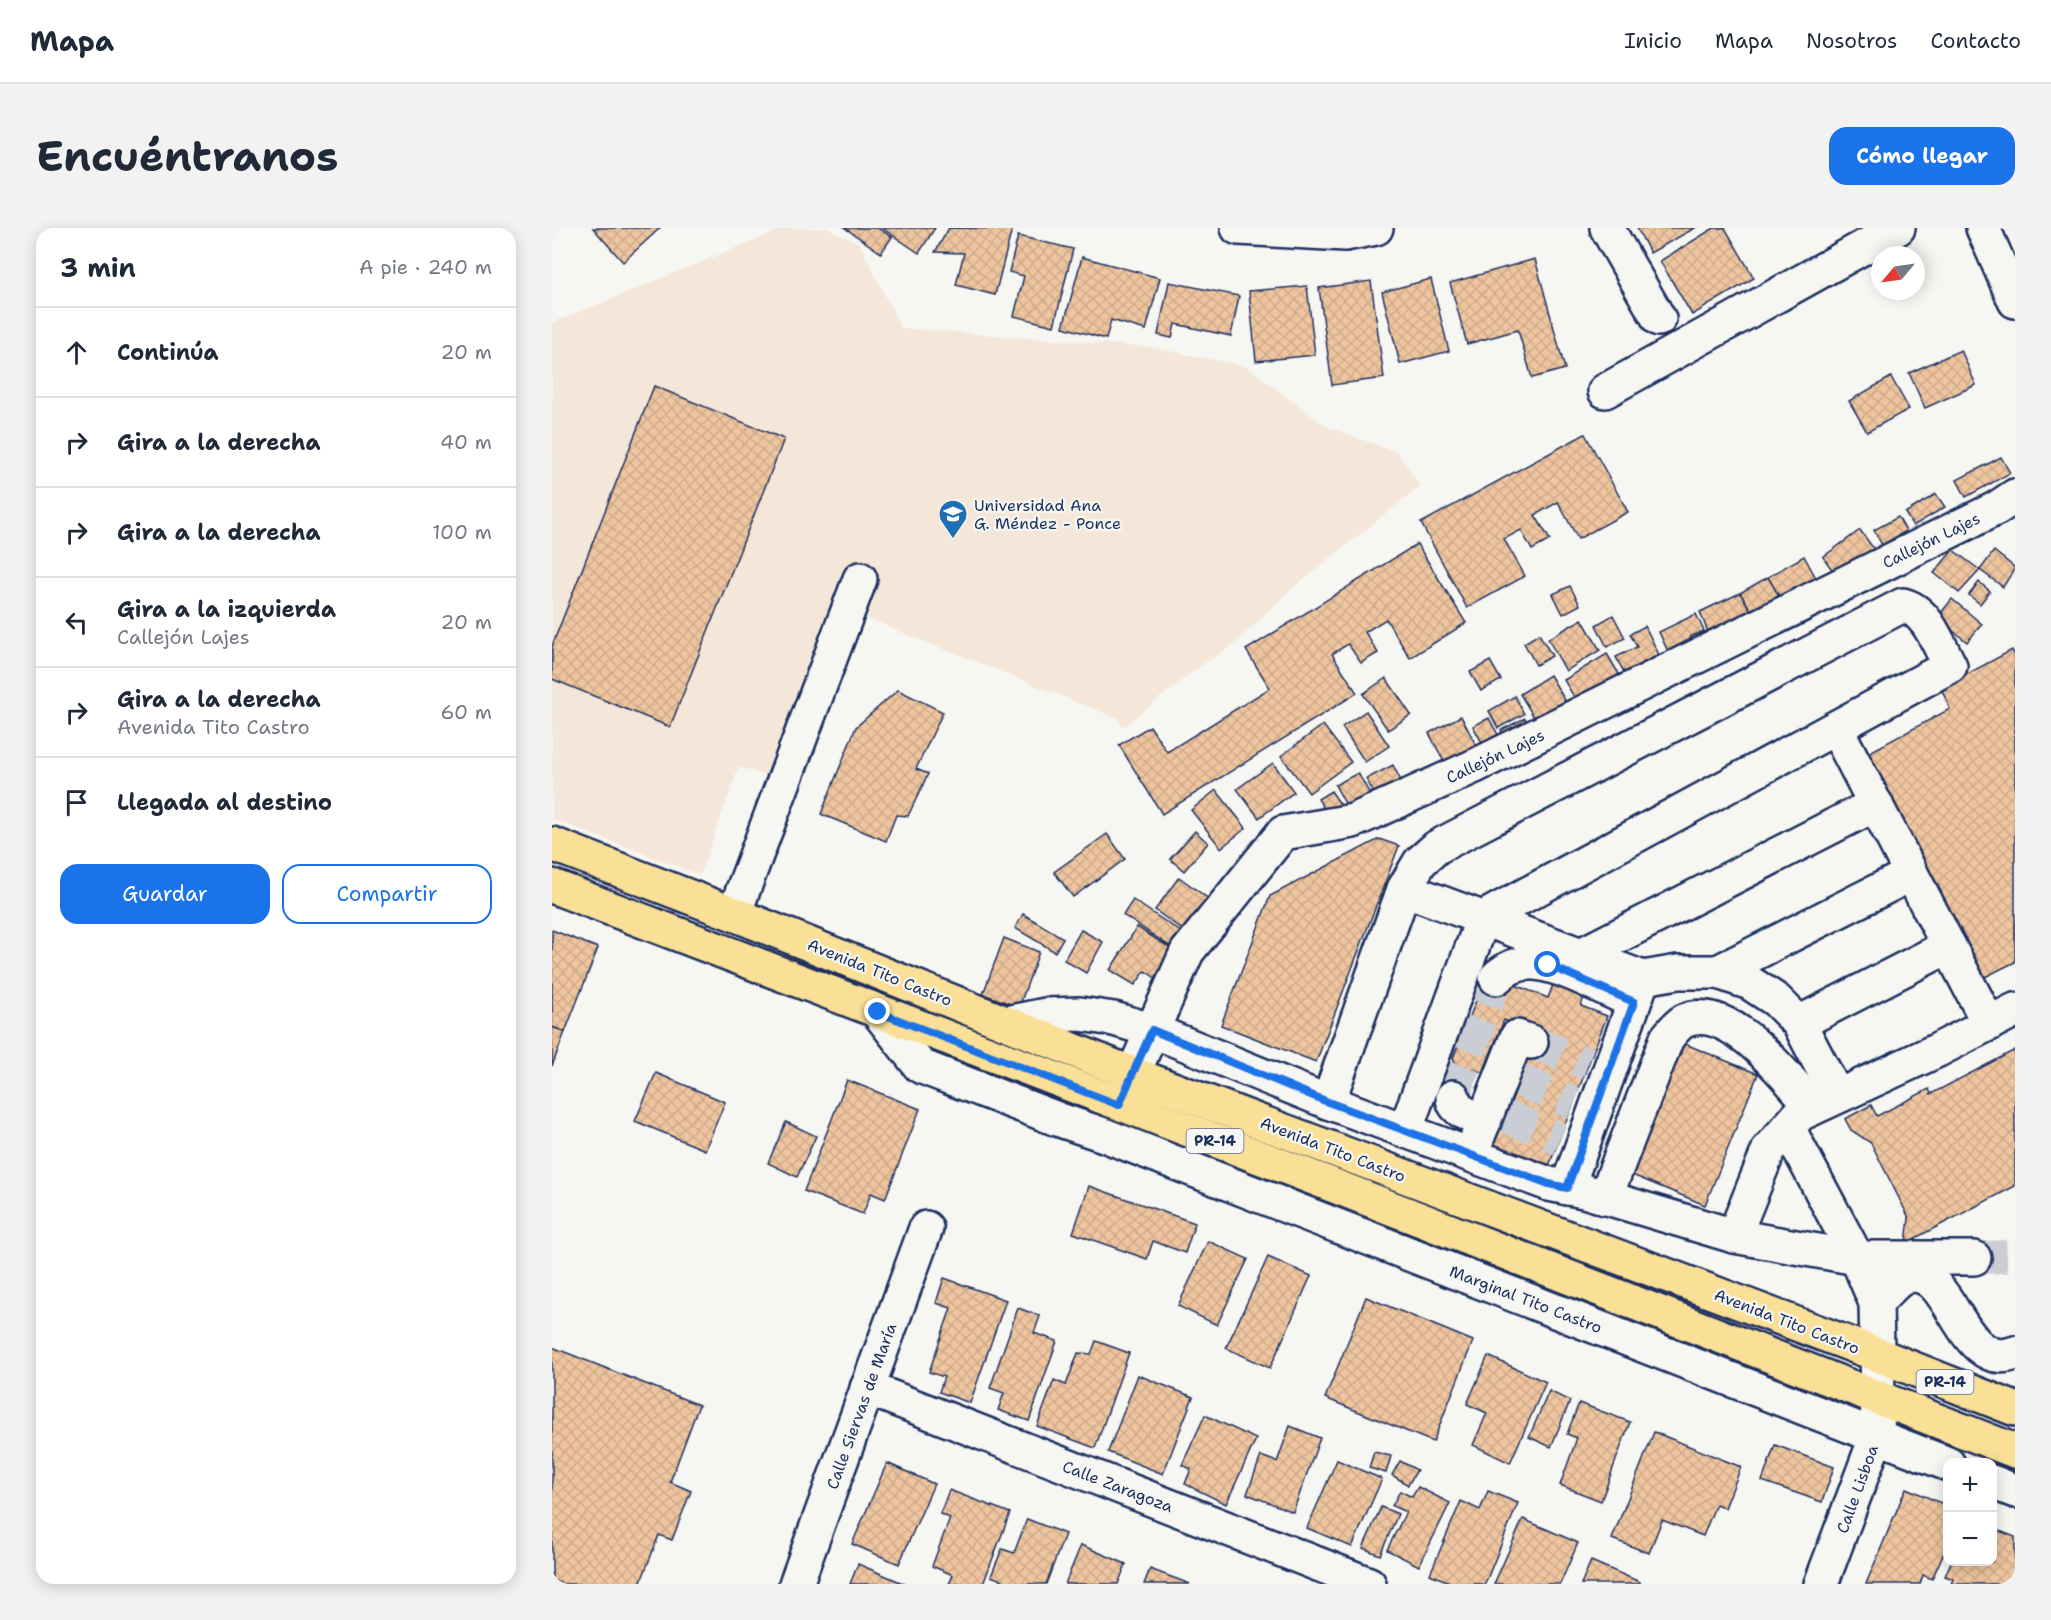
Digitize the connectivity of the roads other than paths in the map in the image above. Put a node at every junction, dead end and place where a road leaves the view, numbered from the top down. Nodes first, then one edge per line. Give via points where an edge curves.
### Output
1 (1238, 228) edge
2 (1376, 228) edge
3 (1607, 228) edge
4 (1898, 228) edge
5 (1983, 228) edge
6 (2015, 301) edge
7 (1659, 319) dead end
8 (1605, 391) dead end
9 (2015, 496) edge
10 (860, 579) dead end
11 (1836, 728) junction
12 (1876, 804) junction
13 (552, 844) edge
14 (1911, 874) junction
15 (552, 886) edge
16 (1404, 889) junction
17 (734, 914) junction
18 (1483, 918) junction
19 (1949, 946) junction
20 (1583, 954) junction
21 (1718, 972) junction
22 (1496, 978) tunnel mouth
23 (1638, 990) junction
24 (878, 1012) junction
25 (2002, 1017) edge
26 (1006, 1023) junction
27 (1798, 1023) junction
28 (1152, 1030) junction
29 (1531, 1042) dead end
30 (1133, 1074) junction
31 (1453, 1097) dead end
32 (1328, 1102) junction
33 (1825, 1102) junction
34 (1119, 1105) junction
35 (1492, 1116) junction
36 (1788, 1128) junction
37 (1405, 1131) junction
38 (1104, 1135) junction
39 (1471, 1154) junction
40 (1567, 1188) junction
41 (1605, 1198) junction
42 (926, 1228) dead end
43 (1734, 1236) junction
44 (1857, 1258) junction
45 (1974, 1258) tunnel mouth
46 (1876, 1303) junction
47 (2015, 1353) edge
48 (1876, 1354) junction
49 (867, 1388) junction
50 (1878, 1396) junction
51 (2015, 1409) edge
52 (1877, 1435) junction
53 (2015, 1451) edge
54 (1943, 1462) edge
55 (1997, 1484) edge
56 (2015, 1491) edge
57 (796, 1584) edge
58 (1370, 1584) edge
59 (1821, 1584) edge

1 - 2 street via 1345,234
3 - 7 street
4 - 8 street
5 - 6 street
9 - 28 street, Callejón Lajes via 1475,766 1353,821 1283,833 1187,952
10 - 17 street
11 - 12 street
11 - 16 street via 1950,666 1923,616 1912,607 1904,605 1437,847 1420,862
11 - 18 street
12 - 14 street
12 - 20 street
13 - 17 main road, Avenida Tito Castro / PR-14
14 - 19 street
14 - 21 street
15 - 24 main road, Avenida Tito Castro / PR-14
16 - 18 street
16 - 32 street
17 - 26 main road, Avenida Tito Castro / PR-14
18 - 20 street
18 - 37 street
19 - 25 street
19 - 27 street
20 - 23 street
21 - 23 street via 1678,972
21 - 27 street via 1750,983 1776,1000
22 - 23 street via 1510,967 1534,963
23 - 40 street via 1598,1068 1570,1143
24 - 34 main road, Avenida Tito Castro / PR-14
24 - 38 street, Marginal Tito Castro via 920,1066
25 - 33 street
26 - 28 street via 1046,1015 1080,1014
26 - 30 main road, Avenida Tito Castro / PR-14
27 - 33 street
28 - 30 street, Callejón Lajes
28 - 32 street
29 - 35 street via 1517,1037 1509,1077
30 - 34 street, Callejón Lajes
30 - 48 main road, Avenida Tito Castro / PR-14
31 - 35 street via 1454,1106 1459,1109
32 - 37 street
33 - 36 street via 1800,1114
33 - 41 street via 1735,1028 1697,1017 1682,1022 1667,1038
34 - 38 street, Callejón Lajes
34 - 50 main road, Avenida Tito Castro / PR-14
35 - 39 street
36 - 43 street via 1770,1149
36 - 44 street
37 - 39 street
38 - 52 street, Marginal Tito Castro
39 - 40 street
40 - 41 street
41 - 43 street
42 - 49 street, Calle Siervas de María
43 - 44 street
44 - 45 street
44 - 46 street
46 - 47 street via 1906,1276 1930,1280 1976,1344 2005,1357
46 - 48 street, Calle Lisboa
48 - 50 street, Calle Lisboa
48 - 51 main road, Avenida Tito Castro / PR-14
49 - 57 street, Calle Siervas de María
49 - 58 street, Calle Zaragoza
50 - 52 street, Calle Lisboa
50 - 53 main road, Avenida Tito Castro / PR-14
52 - 54 street, Marginal Tito Castro
52 - 59 street, Calle Lisboa
55 - 56 street

